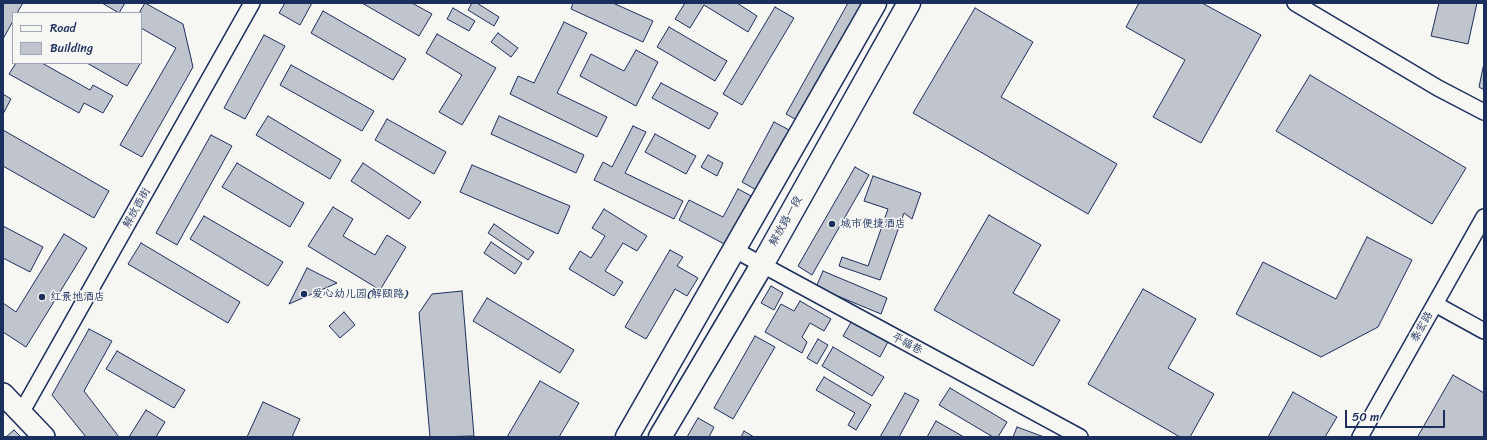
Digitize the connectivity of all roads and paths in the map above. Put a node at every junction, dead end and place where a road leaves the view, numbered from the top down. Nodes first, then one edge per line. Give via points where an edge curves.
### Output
1 (252, 3) edge
2 (875, 3) edge
3 (909, 3) edge
4 (1295, 3) edge
5 (1484, 112) edge
6 (1484, 218) edge
7 (735, 250) junction
8 (762, 265) junction
9 (1435, 304) junction
10 (1484, 331) edge
11 (3, 394) edge
12 (21, 413) junction
13 (44, 437) edge
14 (627, 437) edge
15 (660, 437) edge
16 (1080, 437) edge
17 (1360, 437) edge

1 - 12 street, 解放西街
2 - 7 main road
3 - 8 main road, 解放路一段
4 - 5 street via 1438,88
6 - 9 street, 泰宏路
7 - 8 street, 平福巷
7 - 14 main road
8 - 15 main road, 解放路一段
8 - 16 street, 平福巷
9 - 10 street
9 - 17 street, 泰宏路
11 - 12 street
12 - 13 street

